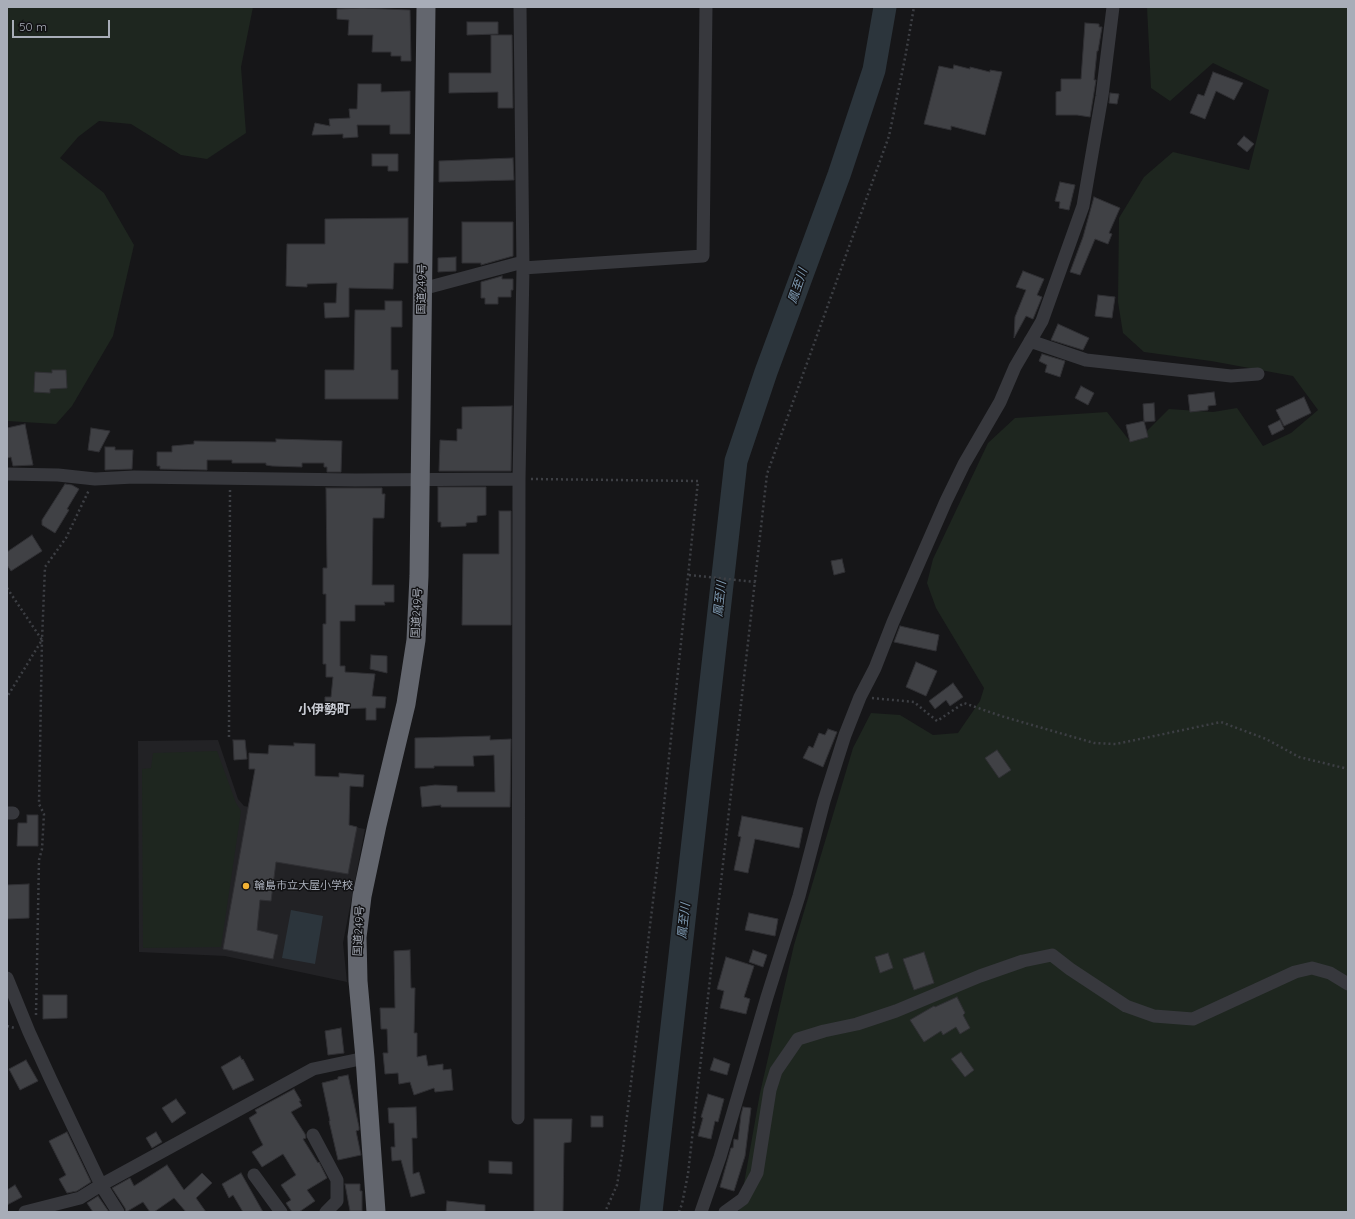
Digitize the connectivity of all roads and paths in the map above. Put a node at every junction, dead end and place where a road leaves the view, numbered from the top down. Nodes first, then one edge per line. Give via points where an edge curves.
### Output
1 (426, 7) edge
2 (520, 7) edge
3 (706, 7) edge
4 (914, 7) edge
5 (1113, 7) edge
6 (523, 265) junction
7 (422, 289) junction
8 (1030, 341) junction
9 (1258, 374) dead end
10 (7, 474) edge
11 (230, 478) junction
12 (95, 479) junction
13 (420, 479) junction
14 (519, 479) junction
15 (689, 575) junction
16 (756, 582) junction
17 (7, 588) edge
18 (42, 640) junction
19 (7, 697) edge
20 (860, 697) junction
21 (229, 738) dead end
22 (1348, 770) edge
23 (7, 978) edge
24 (1348, 984) edge
25 (28, 1032) junction
26 (365, 1058) junction
27 (518, 1118) dead end
28 (313, 1134) dead end
29 (254, 1175) dead end
30 (101, 1185) junction
31 (25, 1212) edge
32 (118, 1212) edge
33 (281, 1212) edge
34 (326, 1212) edge
35 (376, 1212) edge
36 (605, 1212) edge
37 (679, 1212) edge
38 (701, 1212) edge
39 (725, 1212) edge

1 - 7 highway, 国道249号
2 - 6 street
3 - 6 street via 703,256
4 - 16 path via 889,136 767,474
5 - 8 street via 1102,96 1083,206 1042,321
6 - 7 street
6 - 14 street
7 - 13 highway, 国道249号
8 - 9 street via 1086,360 1231,376
8 - 20 street via 946,501 875,668
10 - 12 street
11 - 12 street
11 - 13 street
11 - 21 path
12 - 18 path via 66,538 45,567
13 - 14 street
13 - 26 highway, 国道249号 via 416,640 406,704 360,903 357,937 358,981
14 - 15 path via 698,481
14 - 27 street
15 - 16 path
15 - 36 path via 623,1149 618,1184
16 - 37 path via 688,1174
17 - 18 path
18 - 19 path
18 - 25 path via 39,804 44,814 39,860 36,1025
20 - 22 path via 914,702 937,721 964,703 1094,743 1116,744 1221,722 1266,739 1299,756
20 - 38 street via 842,742 799,896
23 - 25 street
24 - 39 street via 1330,973 1312,968 1295,972 1193,1019 1154,1016 1126,1006 1052,956 1023,960 896,1011 798,1039 776,1071 772,1084 757,1173 743,1199
25 - 30 street
26 - 30 street via 313,1069
26 - 35 highway, 国道249号
28 - 34 street via 337,1180 337,1201
29 - 33 street
30 - 31 street via 80,1198
30 - 32 street

